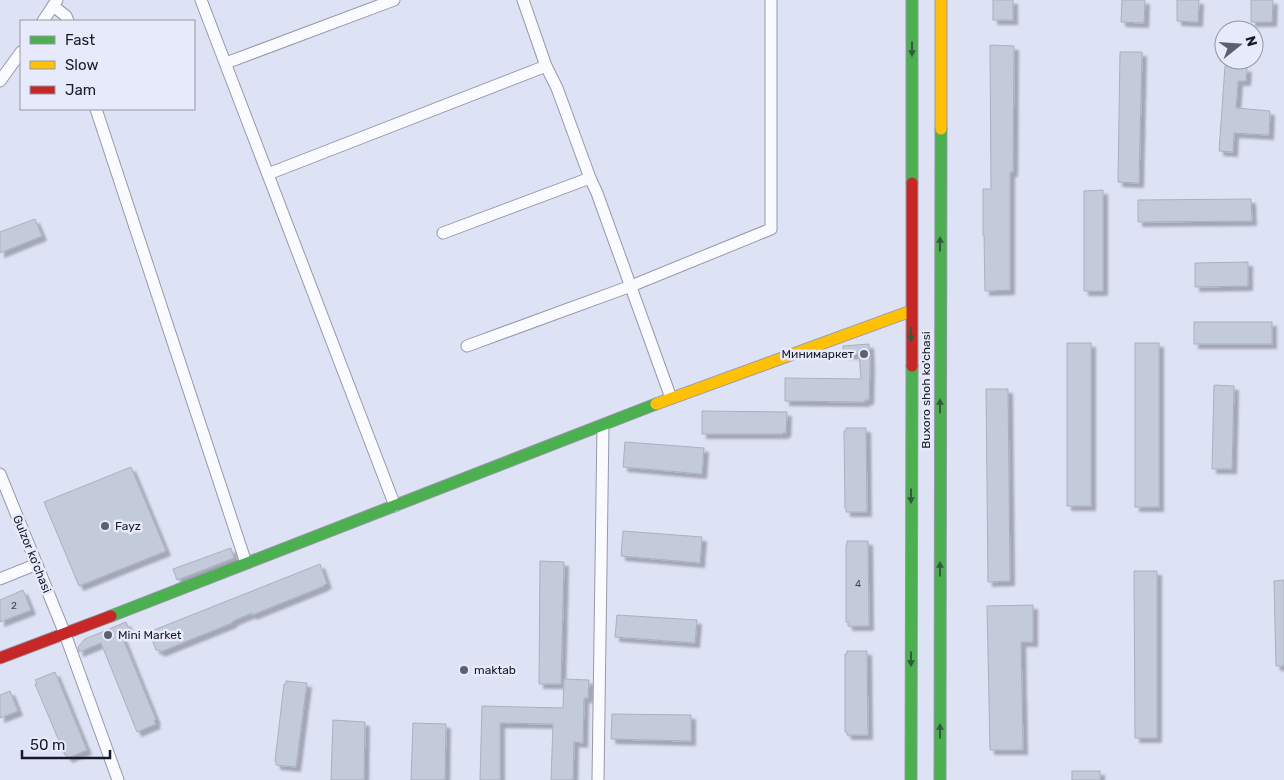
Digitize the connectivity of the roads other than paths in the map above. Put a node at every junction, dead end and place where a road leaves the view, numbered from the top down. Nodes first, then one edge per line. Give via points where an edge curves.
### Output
1 (201, 0) edge
2 (394, 0) edge
3 (523, 0) edge
4 (771, 0) edge
5 (912, 0) edge
6 (942, 0) edge
7 (55, 3) edge
8 (44, 20) edge
9 (68, 20) edge
10 (20, 53) edge
11 (226, 63) junction
12 (546, 66) junction
13 (0, 81) edge
14 (96, 110) edge
15 (268, 174) junction
16 (590, 178) junction
17 (443, 233) dead end
18 (631, 286) junction
19 (911, 311) junction
20 (467, 346) dead end
21 (671, 398) junction
22 (603, 425) junction
23 (0, 474) edge
24 (395, 506) junction
25 (37, 564) junction
26 (246, 564) junction
27 (0, 579) edge
28 (65, 634) junction
29 (0, 658) edge
30 (118, 780) edge
31 (598, 780) edge
32 (911, 780) edge
33 (940, 780) edge

1 - 11 street
2 - 11 street
3 - 12 street
4 - 18 street via 771,229
5 -> 19 main road, Buxoro shoh ko'chasi
33 -> 6 main road, Buxoro shoh ko'chasi
7 - 8 street
7 - 9 street
10 - 13 street
11 - 15 street
12 - 15 street
12 - 16 street
14 - 26 street
15 - 24 street
16 - 17 street
16 - 18 street
18 - 20 street
18 - 21 street
19 - 21 main road
19 -> 32 main road, Buxoro shoh ko'chasi
21 - 22 main road
22 - 24 main road
22 - 31 street
23 - 25 street, Gulzor ko'chasi
24 - 26 main road
25 - 27 street
25 - 28 street, Gulzor ko'chasi
26 - 28 main road
28 - 29 main road
28 - 30 street, Gulzor ko'chasi

